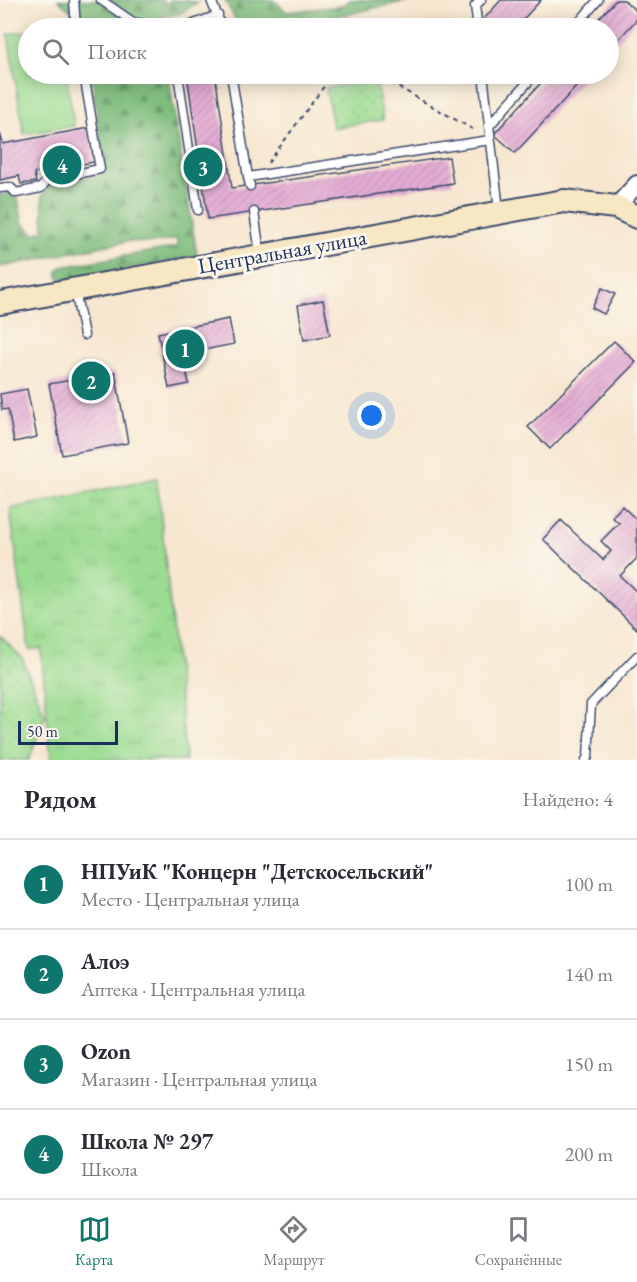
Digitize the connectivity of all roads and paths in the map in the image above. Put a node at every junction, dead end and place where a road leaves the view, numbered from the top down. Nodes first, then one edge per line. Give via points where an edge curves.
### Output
1 (74, 0) edge
2 (101, 0) edge
3 (211, 0) edge
4 (481, 0) edge
5 (598, 0) edge
6 (218, 15) junction
7 (75, 18) edge
8 (127, 18) edge
9 (210, 18) edge
10 (219, 18) edge
11 (477, 18) edge
12 (583, 18) edge
13 (86, 84) edge
14 (179, 84) edge
15 (232, 84) edge
16 (326, 84) edge
17 (392, 84) edge
18 (484, 84) edge
19 (526, 84) edge
20 (489, 126) junction
21 (490, 140) junction
22 (260, 175) junction
23 (637, 184) edge
24 (0, 188) edge
25 (616, 207) junction
26 (198, 210) dead end
27 (254, 212) dead end
28 (499, 212) junction
29 (637, 217) edge
30 (261, 255) junction
31 (75, 289) junction
32 (0, 303) edge
33 (84, 334) dead end
34 (637, 656) edge
35 (586, 760) edge

1 - 7 lane
2 - 8 lane
3 - 6 lane
4 - 11 lane via 475,6
5 - 12 lane
6 - 9 lane
6 - 10 lane
13 - 24 lane via 100,169 47,180 41,188 16,193 10,187
14 - 26 lane
15 - 22 lane via 249,181
16 - 22 path
17 - 21 path
18 - 20 lane
19 - 20 lane
20 - 21 lane
21 - 22 lane
21 - 28 lane
23 - 25 street
25 - 28 street, Центральная улица via 564,201
25 - 29 street, Центральная улица
27 - 30 lane
28 - 30 street, Центральная улица
30 - 31 street, Центральная улица
31 - 32 street, Центральная улица
31 - 33 lane
34 - 35 lane via 591,704

